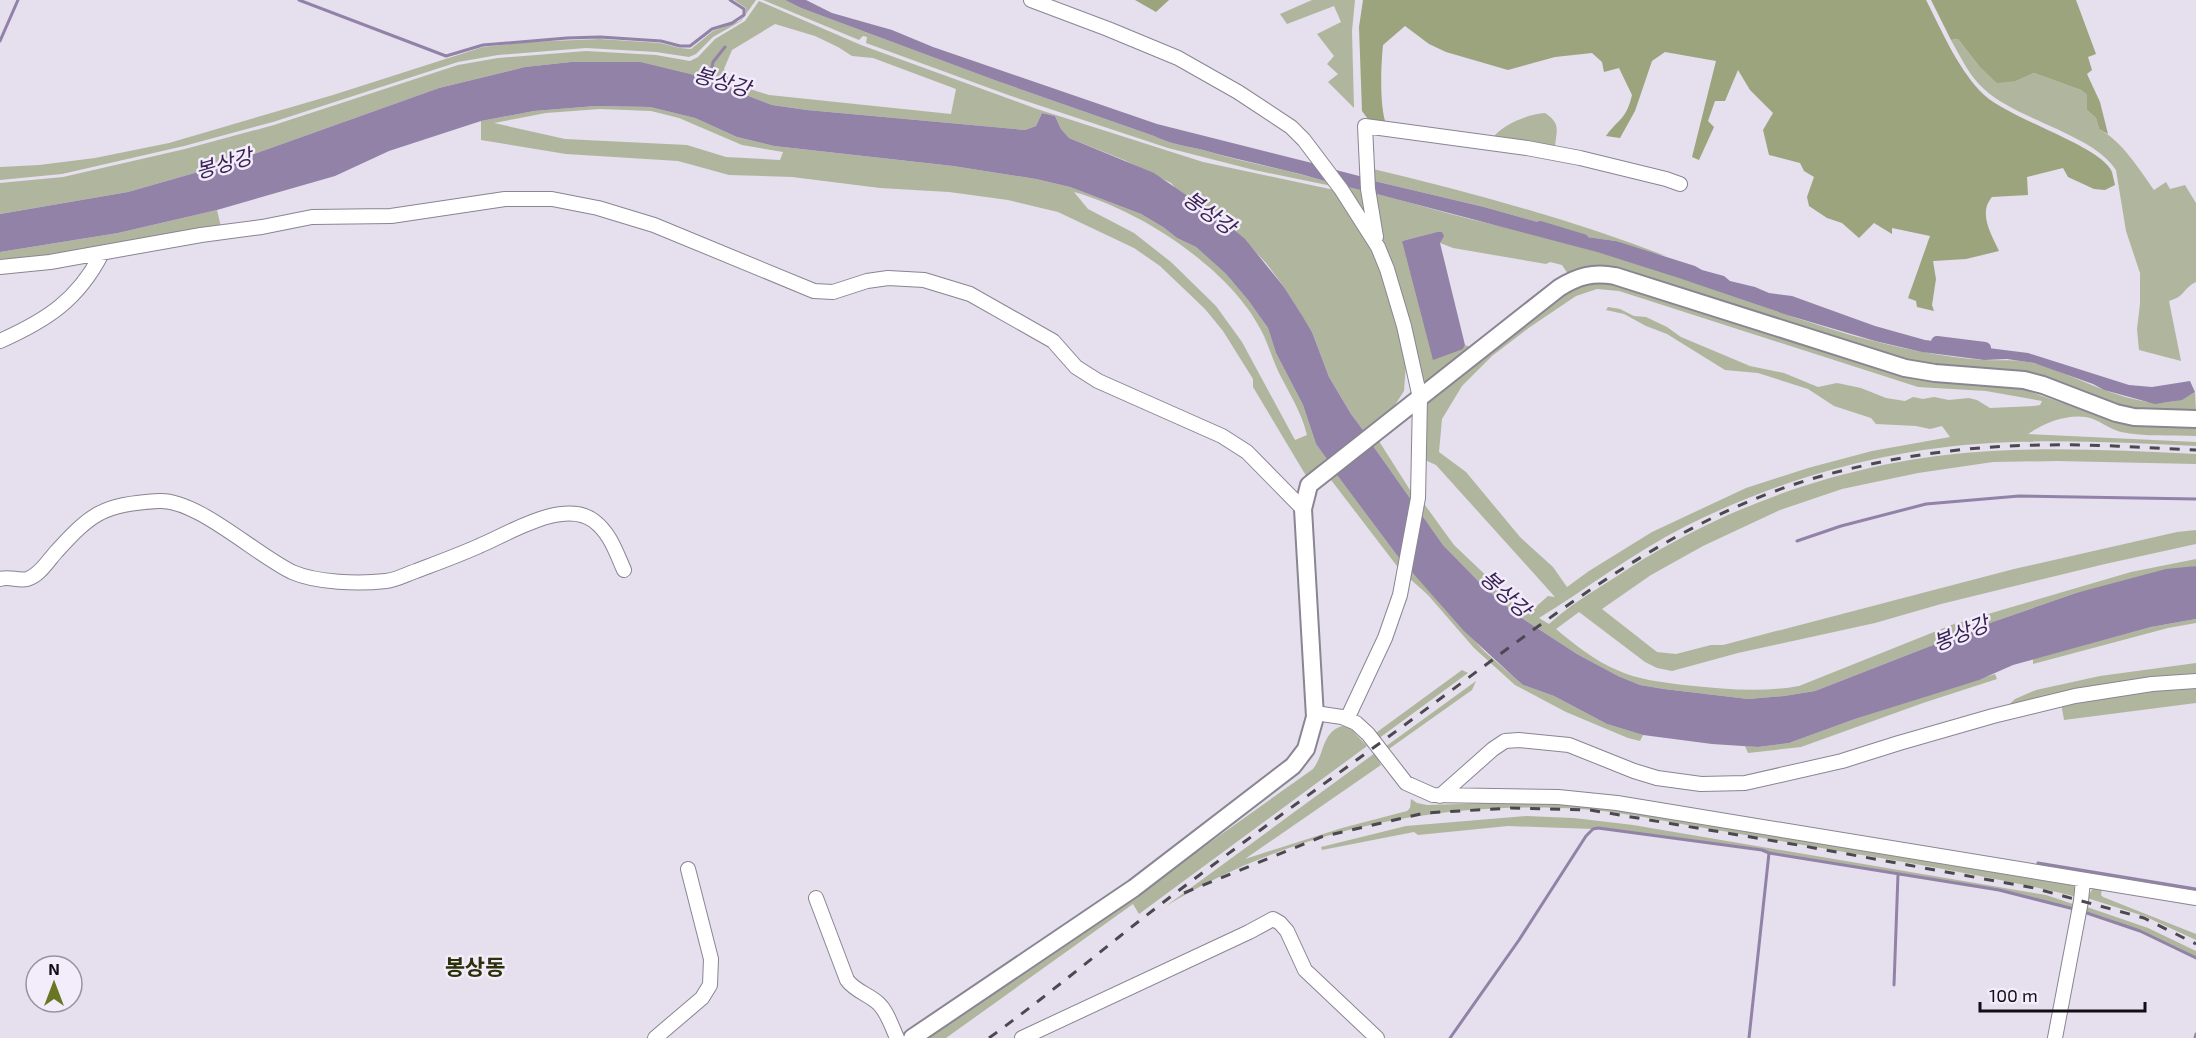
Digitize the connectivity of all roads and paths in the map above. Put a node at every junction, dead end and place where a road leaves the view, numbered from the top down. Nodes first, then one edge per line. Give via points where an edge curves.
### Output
1 (1031, 0) edge
2 (1680, 184) dead end
3 (1378, 247) junction
4 (102, 253) junction
5 (0, 267) edge
6 (0, 341) edge
7 (1420, 398) junction
8 (2196, 419) edge
9 (1304, 510) junction
10 (624, 570) dead end
11 (0, 579) edge
12 (2196, 681) edge
13 (1315, 713) junction
14 (1347, 719) junction
15 (1440, 796) junction
16 (688, 868) dead end
17 (2083, 880) junction
18 (816, 898) dead end
19 (2196, 898) edge
20 (655, 1038) edge
21 (897, 1038) edge
22 (912, 1038) edge
23 (1022, 1038) edge
24 (1377, 1038) edge
25 (2055, 1038) edge

1 - 3 street via 1178,58 1291,127 1341,189
2 - 3 street via 1527,148 1365,126 1368,189
3 - 7 street via 1404,326
4 - 5 street
4 - 6 street via 88,277 62,307
4 - 9 street via 312,217 391,216 505,198 552,198 654,225 814,291 833,292 888,278 924,280 970,294 1053,341 1076,367 1098,381 1222,436 1247,452
7 - 8 main road via 1559,288 1593,273 1615,276 1905,368 2024,380 2134,417
7 - 9 main road via 1314,480 1306,492
7 - 14 street via 1418,498 1405,573 1385,638
9 - 13 main road
10 - 11 street via 607,533 584,515 570,514 535,520 388,581 357,583 312,577 293,572 208,517 162,500 100,513 67,540 40,571 26,579
12 - 15 street via 2076,696 1899,742 1842,761 1745,783 1701,784 1657,778 1569,745 1505,741
13 - 14 street
13 - 22 main road via 1309,741 1293,766 1134,888
14 - 15 street via 1368,734 1406,783
15 - 17 street via 1558,797 1617,803
16 - 20 street via 711,959 710,985 702,998
17 - 19 street
17 - 25 street
18 - 21 street via 847,980 881,1006
23 - 24 street via 1273,919 1287,931 1305,970

